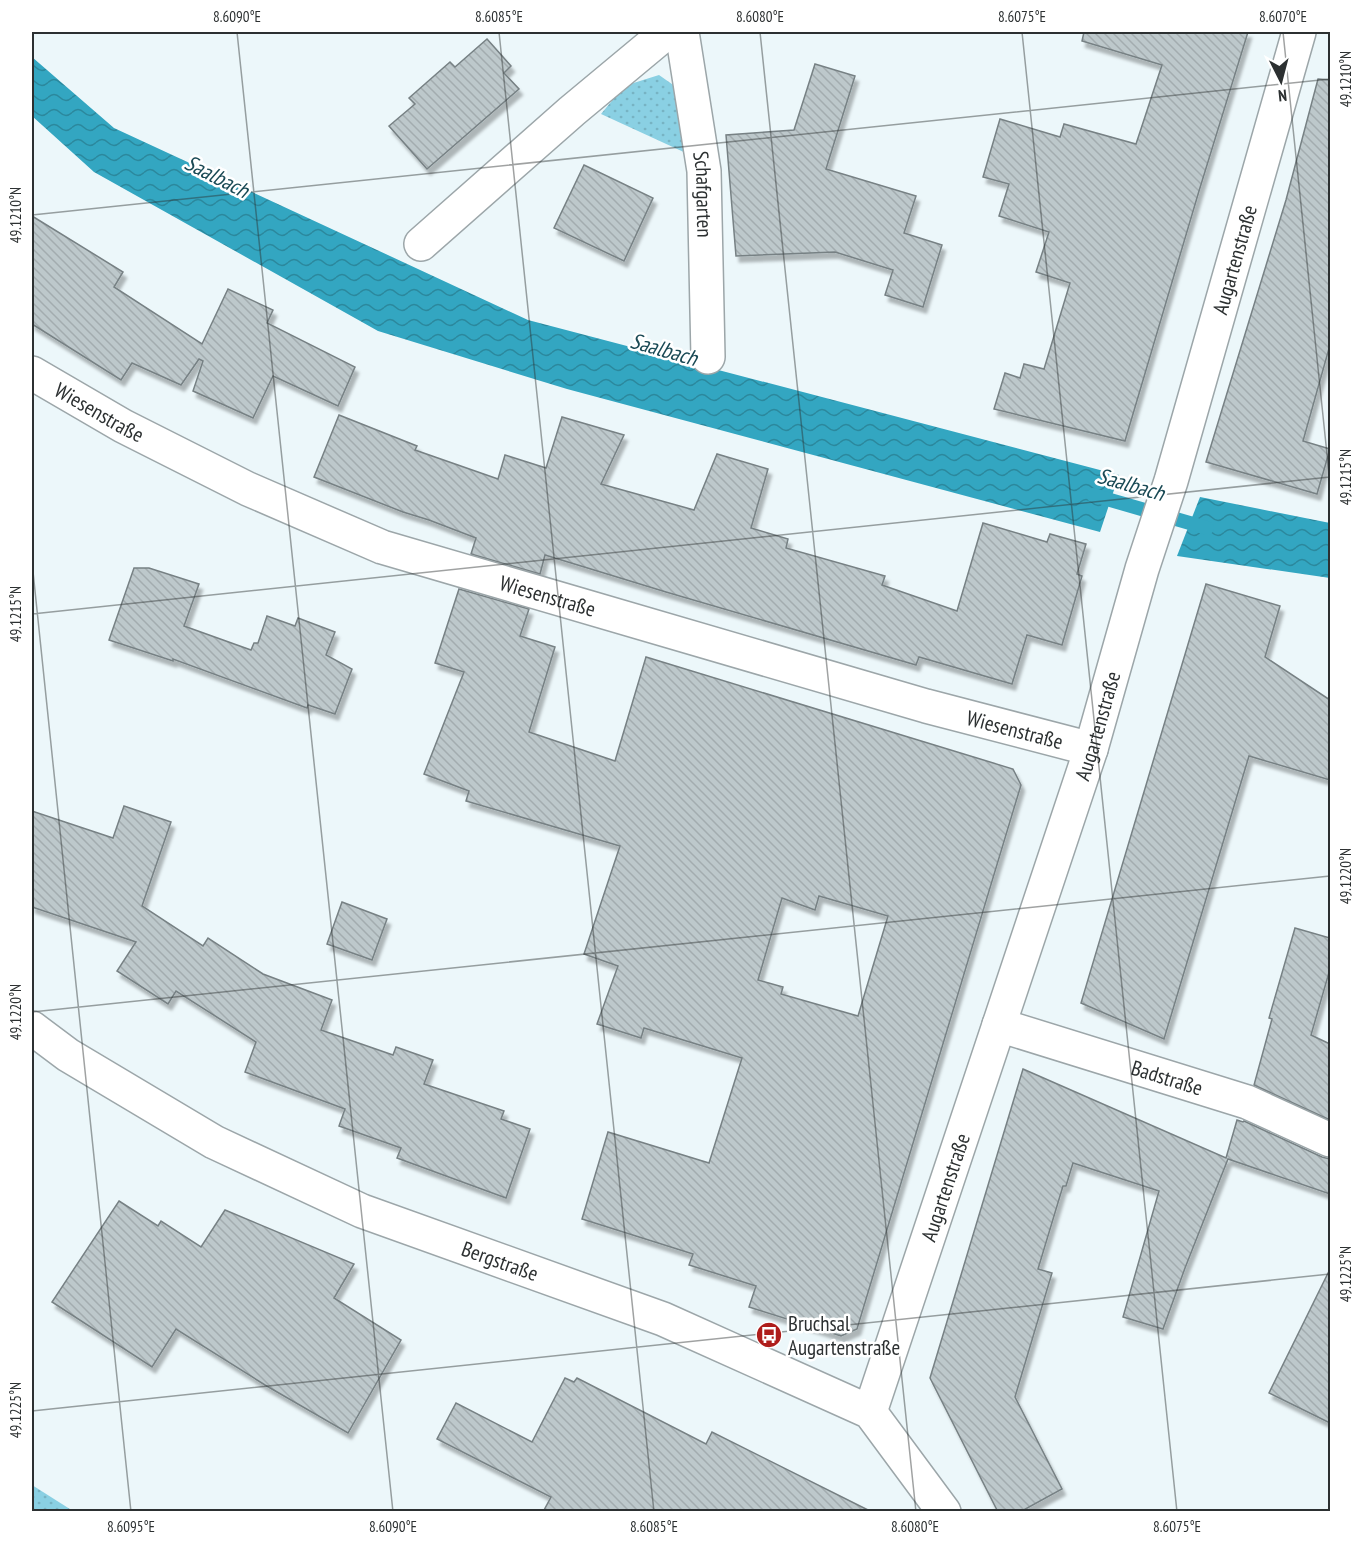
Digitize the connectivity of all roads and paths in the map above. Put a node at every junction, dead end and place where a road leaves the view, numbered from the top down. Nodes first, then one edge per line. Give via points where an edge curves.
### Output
1 (667, 32) edge
2 (682, 32) edge
3 (1299, 32) edge
4 (421, 244) dead end
5 (708, 357) dead end
6 (32, 373) edge
7 (1091, 749) junction
8 (999, 1025) junction
9 (32, 1028) edge
10 (1330, 1140) edge
11 (870, 1412) junction
12 (944, 1512) edge

1 - 4 street
2 - 5 street, Schafgarten via 704,171
3 - 7 street, Augartenstraße
6 - 7 street, Wiesenstraße via 123,426 248,489 382,548 926,706
7 - 8 street, Augartenstraße
8 - 10 street, Badstraße via 1246,1102
8 - 11 street, Augartenstraße
9 - 11 street, Bergstraße via 214,1142 362,1211 663,1319
11 - 12 street, Bergstraße

